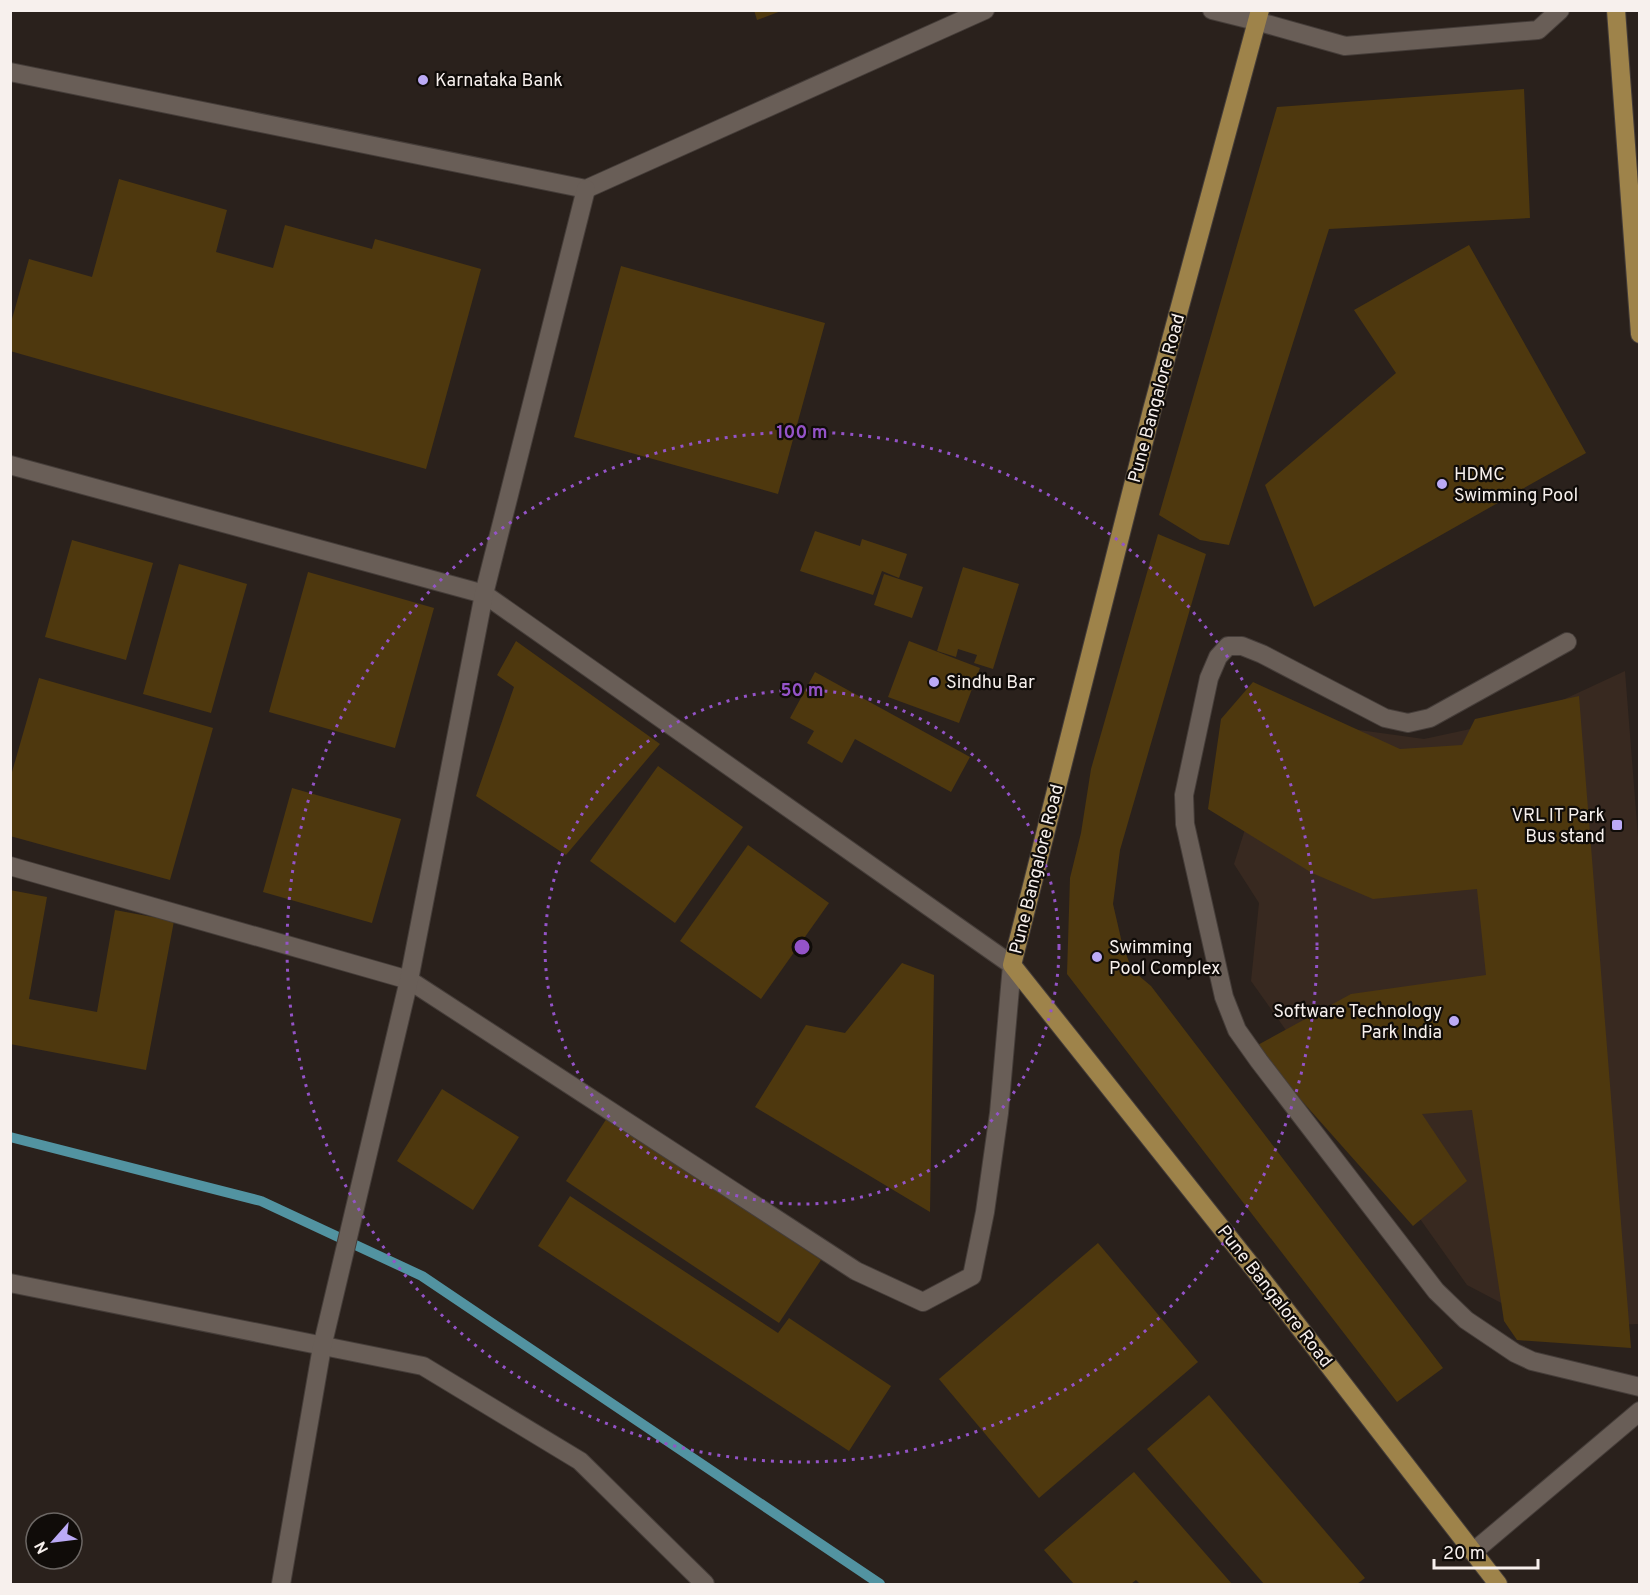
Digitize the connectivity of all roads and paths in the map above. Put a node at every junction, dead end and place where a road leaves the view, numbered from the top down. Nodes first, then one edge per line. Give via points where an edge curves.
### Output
1 (985, 10) edge
2 (1212, 10) edge
3 (1560, 10) edge
4 (1616, 10) edge
5 (1258, 16) edge
6 (10, 72) edge
7 (586, 189) junction
8 (1640, 334) edge
9 (10, 465) edge
10 (484, 594) junction
11 (1567, 642) dead end
12 (10, 866) edge
13 (1012, 965) junction
14 (409, 980) junction
15 (10, 1283) edge
16 (322, 1347) junction
17 (1640, 1387) edge
18 (1640, 1411) edge
19 (1473, 1552) junction
20 (281, 1584) edge
21 (705, 1584) edge
22 (1498, 1584) edge

1 - 7 street
2 - 5 street
3 - 5 street via 1538,30 1345,46
4 - 8 main road
5 - 13 main road, Pune Bangalore Road via 1152,410
6 - 7 street
7 - 10 street
9 - 10 street
10 - 13 street
10 - 14 street
11 - 17 street via 1430,718 1408,723 1385,718 1262,654 1242,646 1228,646 1209,678 1184,795 1185,824 1224,998 1237,1030 1436,1291 1466,1320 1532,1361
12 - 14 street
13 - 14 street via 999,1113 972,1276 923,1302 856,1271
13 - 19 main road, Pune Bangalore Road
14 - 16 street
15 - 16 street
16 - 20 street
16 - 21 street via 423,1366 580,1461
18 - 19 street
19 - 22 main road, Pune Bangalore Road

